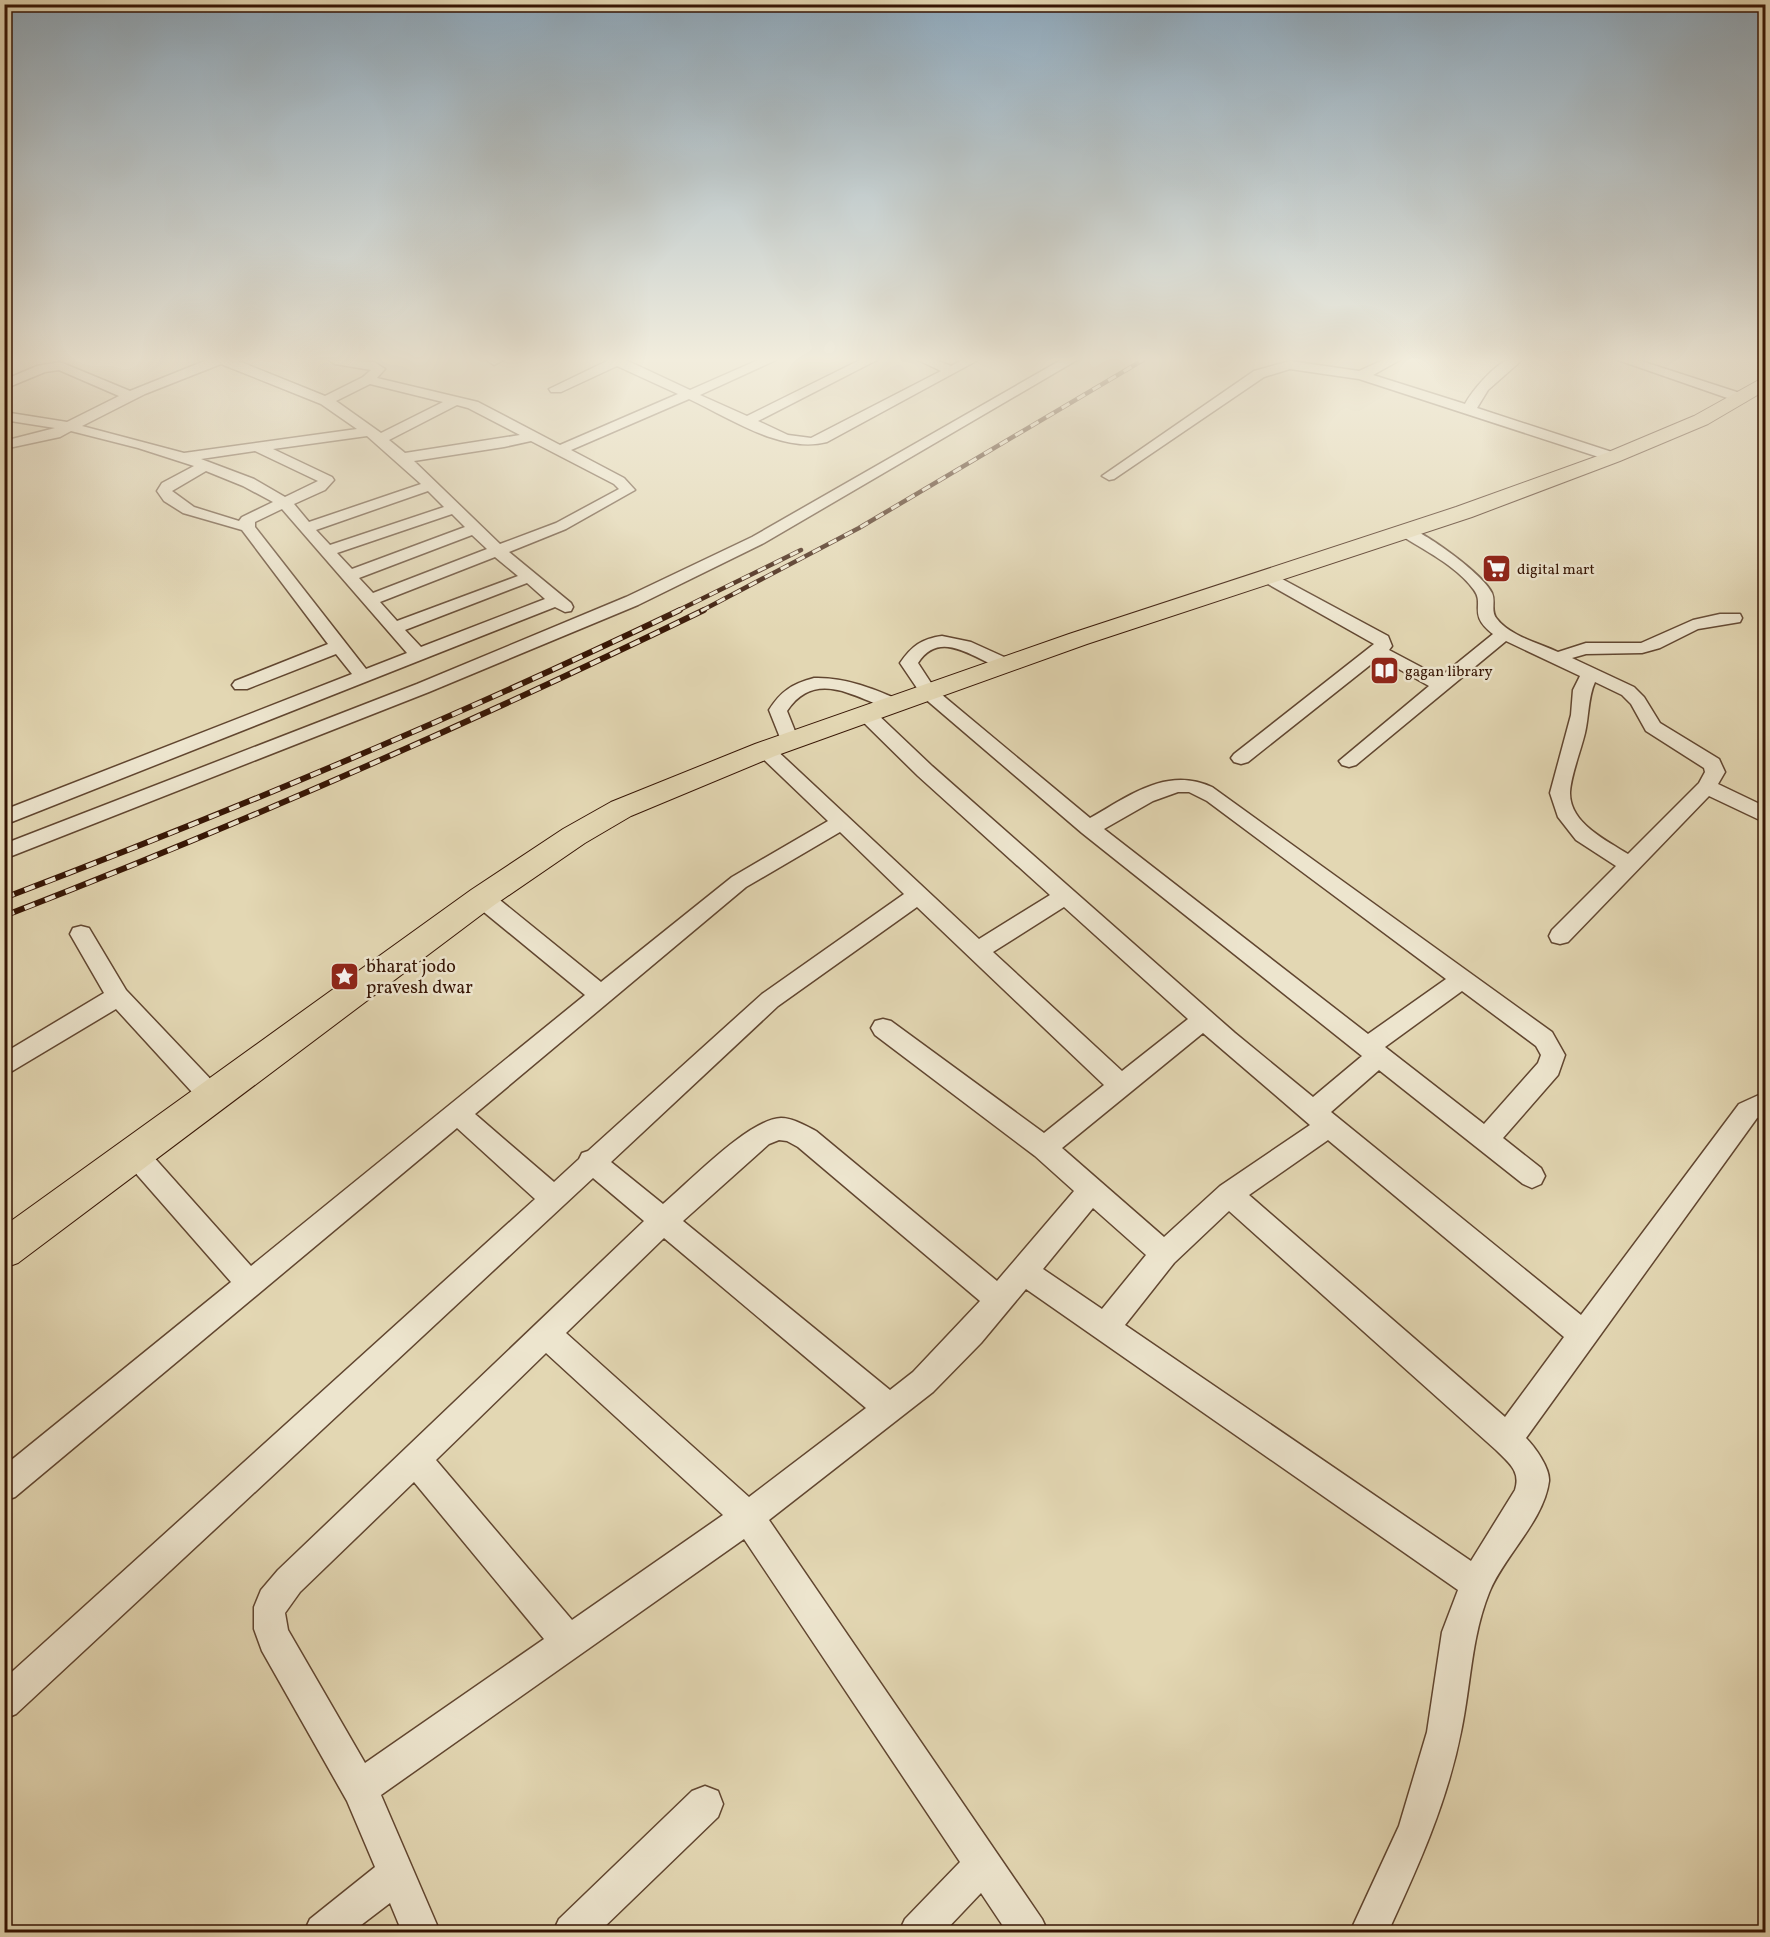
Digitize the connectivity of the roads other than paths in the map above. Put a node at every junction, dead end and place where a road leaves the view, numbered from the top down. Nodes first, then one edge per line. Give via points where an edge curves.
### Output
1 (159, 450) edge
2 (233, 450) edge
3 (265, 450) edge
4 (393, 450) edge
5 (454, 450) edge
6 (560, 450) edge
7 (912, 450) edge
8 (1147, 450) edge
9 (1593, 450) edge
10 (1630, 450) edge
11 (184, 457) junction
12 (1613, 457) junction
13 (402, 458) junction
14 (207, 465) junction
15 (1109, 476) dead end
16 (431, 485) junction
17 (282, 502) junction
18 (455, 508) junction
19 (247, 527) junction
20 (306, 528) junction
21 (476, 528) junction
22 (1404, 531) junction
23 (327, 551) junction
24 (498, 551) junction
25 (349, 576) junction
26 (1265, 576) junction
27 (529, 577) junction
28 (370, 600) junction
29 (556, 600) junction
30 (1734, 618) dead end
31 (582, 622) junction
32 (395, 628) junction
33 (1504, 634) junction
34 (339, 646) junction
35 (1378, 651) junction
36 (418, 655) junction
37 (1559, 659) junction
38 (1007, 665) junction
39 (1590, 673) junction
40 (362, 676) junction
41 (1441, 685) junction
42 (241, 686) dead end
43 (929, 693) junction
44 (896, 705) junction
45 (867, 715) junction
46 (777, 746) junction
47 (1241, 758) dead end
48 (1349, 761) dead end
49 (1707, 787) junction
50 (1766, 816) edge
51 (4, 818) edge
52 (842, 822) junction
53 (1089, 828) junction
54 (4, 852) edge
55 (1630, 865) junction
56 (917, 896) junction
57 (1065, 896) junction
58 (482, 898) junction
59 (81, 934) dead end
60 (1560, 936) dead end
61 (976, 951) junction
62 (1462, 979) junction
63 (601, 995) junction
64 (118, 996) junction
65 (1204, 1019) junction
66 (883, 1028) dead end
67 (1373, 1052) junction
68 (4, 1066) edge
69 (1121, 1086) junction
70 (211, 1096) junction
71 (1766, 1106) edge
72 (457, 1113) junction
73 (1321, 1119) junction
74 (1485, 1140) junction
75 (1044, 1148) junction
76 (134, 1153) junction
77 (591, 1161) junction
78 (1532, 1176) dead end
79 (1091, 1191) junction
80 (1229, 1194) junction
81 (552, 1197) junction
82 (663, 1221) junction
83 (4, 1250) edge
84 (1164, 1254) junction
85 (1023, 1271) junction
86 (249, 1283) junction
87 (999, 1300) junction
88 (1105, 1327) junction
89 (546, 1334) junction
90 (1582, 1334) junction
91 (890, 1409) junction
92 (1507, 1439) junction
93 (415, 1459) junction
94 (4, 1486) edge
95 (748, 1517) junction
96 (1476, 1583) junction
97 (569, 1643) junction
98 (4, 1702) edge
99 (360, 1788) junction
100 (705, 1804) dead end
101 (982, 1864) junction
102 (396, 1874) junction
103 (323, 1932) edge
104 (421, 1932) edge
105 (572, 1932) edge
106 (918, 1932) edge
107 (1029, 1932) edge
108 (1370, 1932) edge

1 - 11 street
2 - 11 street
3 - 17 street via 327,480
4 - 13 street
5 - 13 street
6 - 24 street via 620,480 628,490 561,526
7 - 31 street via 758,540
8 - 15 street
9 - 12 street
10 - 12 highway
11 - 14 street
12 - 22 highway
13 - 16 street
14 - 17 street
14 - 19 street via 168,486 166,496 193,511
16 - 18 street
16 - 20 street
17 - 19 street via 248,520
17 - 20 street
18 - 21 street
18 - 23 street
19 - 34 street
20 - 23 street
21 - 24 street
21 - 25 street
22 - 26 highway
22 - 33 street via 1467,574 1482,589 1486,599 1483,612 1489,624
23 - 25 street
24 - 27 street
24 - 28 street
25 - 28 street
26 - 35 street via 1382,640
26 - 38 highway
27 - 29 street
27 - 32 street
28 - 32 street
29 - 31 street
29 - 36 street
30 - 37 street via 1700,622 1655,645 1637,649 1583,648 1567,652
31 - 54 street
32 - 36 street
33 - 37 street
33 - 41 street
34 - 40 street
34 - 42 street
35 - 41 street
35 - 47 street
36 - 40 street
37 - 39 street
38 - 43 highway
38 - 43 street via 964,645 941,641 921,648 909,663
39 - 49 street via 1628,691 1653,727 1712,764 1715,772
39 - 55 street via 1582,690 1580,715 1560,793 1568,817 1583,836
40 - 51 street
41 - 48 street
43 - 44 highway
43 - 53 street
44 - 45 highway
44 - 46 street via 856,688 830,684 803,687 789,695 778,710
45 - 46 highway
45 - 57 street
46 - 52 street
46 - 58 highway via 621,809
49 - 50 street
49 - 55 street
52 - 56 street
52 - 63 street via 738,882
53 - 62 street via 1164,787 1193,786 1214,796
53 - 67 street
55 - 60 street
56 - 61 street
56 - 77 street via 770,1000
57 - 61 street
57 - 65 street
58 - 63 street
58 - 70 highway
59 - 64 street
61 - 69 street
62 - 67 street
62 - 74 street via 1544,1039 1553,1055 1549,1068
63 - 72 street
64 - 68 street
64 - 70 street
65 - 69 street
65 - 73 street
66 - 75 street
67 - 73 street
67 - 74 street
69 - 75 street
70 - 76 highway
71 - 90 street via 1748,1111
72 - 81 street
72 - 86 street
73 - 80 street
73 - 90 street
74 - 78 street
75 - 79 street
76 - 83 highway
76 - 86 street
77 - 81 street
77 - 82 street
79 - 84 street
79 - 85 street
80 - 84 street
80 - 92 street
81 - 98 street
82 - 87 street via 760,1136 777,1128 793,1131
82 - 89 street
82 - 91 street
84 - 88 street
85 - 87 street
85 - 88 street
86 - 94 street
87 - 91 street via 931,1374
88 - 96 street
89 - 93 street
89 - 95 street
90 - 92 street
91 - 95 street
92 - 96 street via 1525,1459 1534,1479 1529,1497
93 - 97 street
93 - 99 street via 289,1581 271,1603 267,1620
95 - 97 street
95 - 101 street
96 - 108 street via 1459,1632 1444,1732 1416,1830
97 - 99 street
99 - 102 street
100 - 105 street
101 - 106 street
101 - 107 street
102 - 103 street
102 - 104 street

